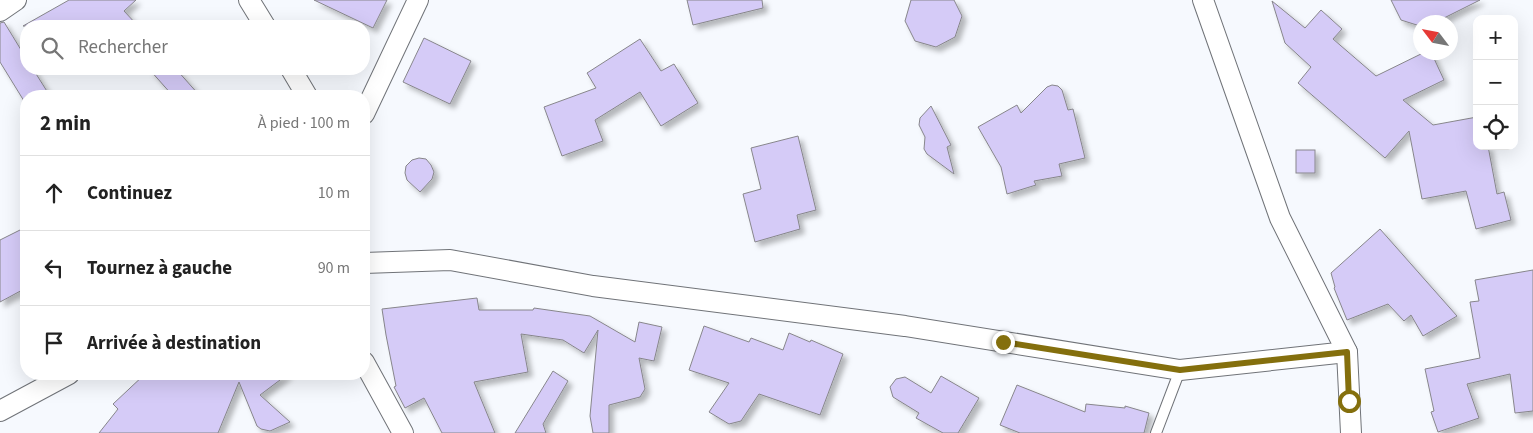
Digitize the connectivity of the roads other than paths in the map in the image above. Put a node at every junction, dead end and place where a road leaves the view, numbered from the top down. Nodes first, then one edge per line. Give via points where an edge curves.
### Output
1 (16, 0) edge
2 (249, 0) edge
3 (418, 0) edge
4 (1203, 0) edge
5 (0, 11) edge
6 (261, 20) edge
7 (295, 75) edge
8 (304, 90) edge
9 (370, 101) edge
10 (370, 263) edge
11 (1347, 352) junction
12 (1180, 370) junction
13 (370, 373) edge
14 (58, 380) edge
15 (0, 411) edge
16 (403, 433) edge
17 (1156, 433) edge
18 (1351, 433) edge

1 - 5 street
2 - 6 street
3 - 9 street
4 - 11 street via 1280,218
7 - 8 street
10 - 12 street via 450,260 594,286 905,326
11 - 12 street
11 - 18 street
12 - 17 lane
13 - 16 street
14 - 15 street

